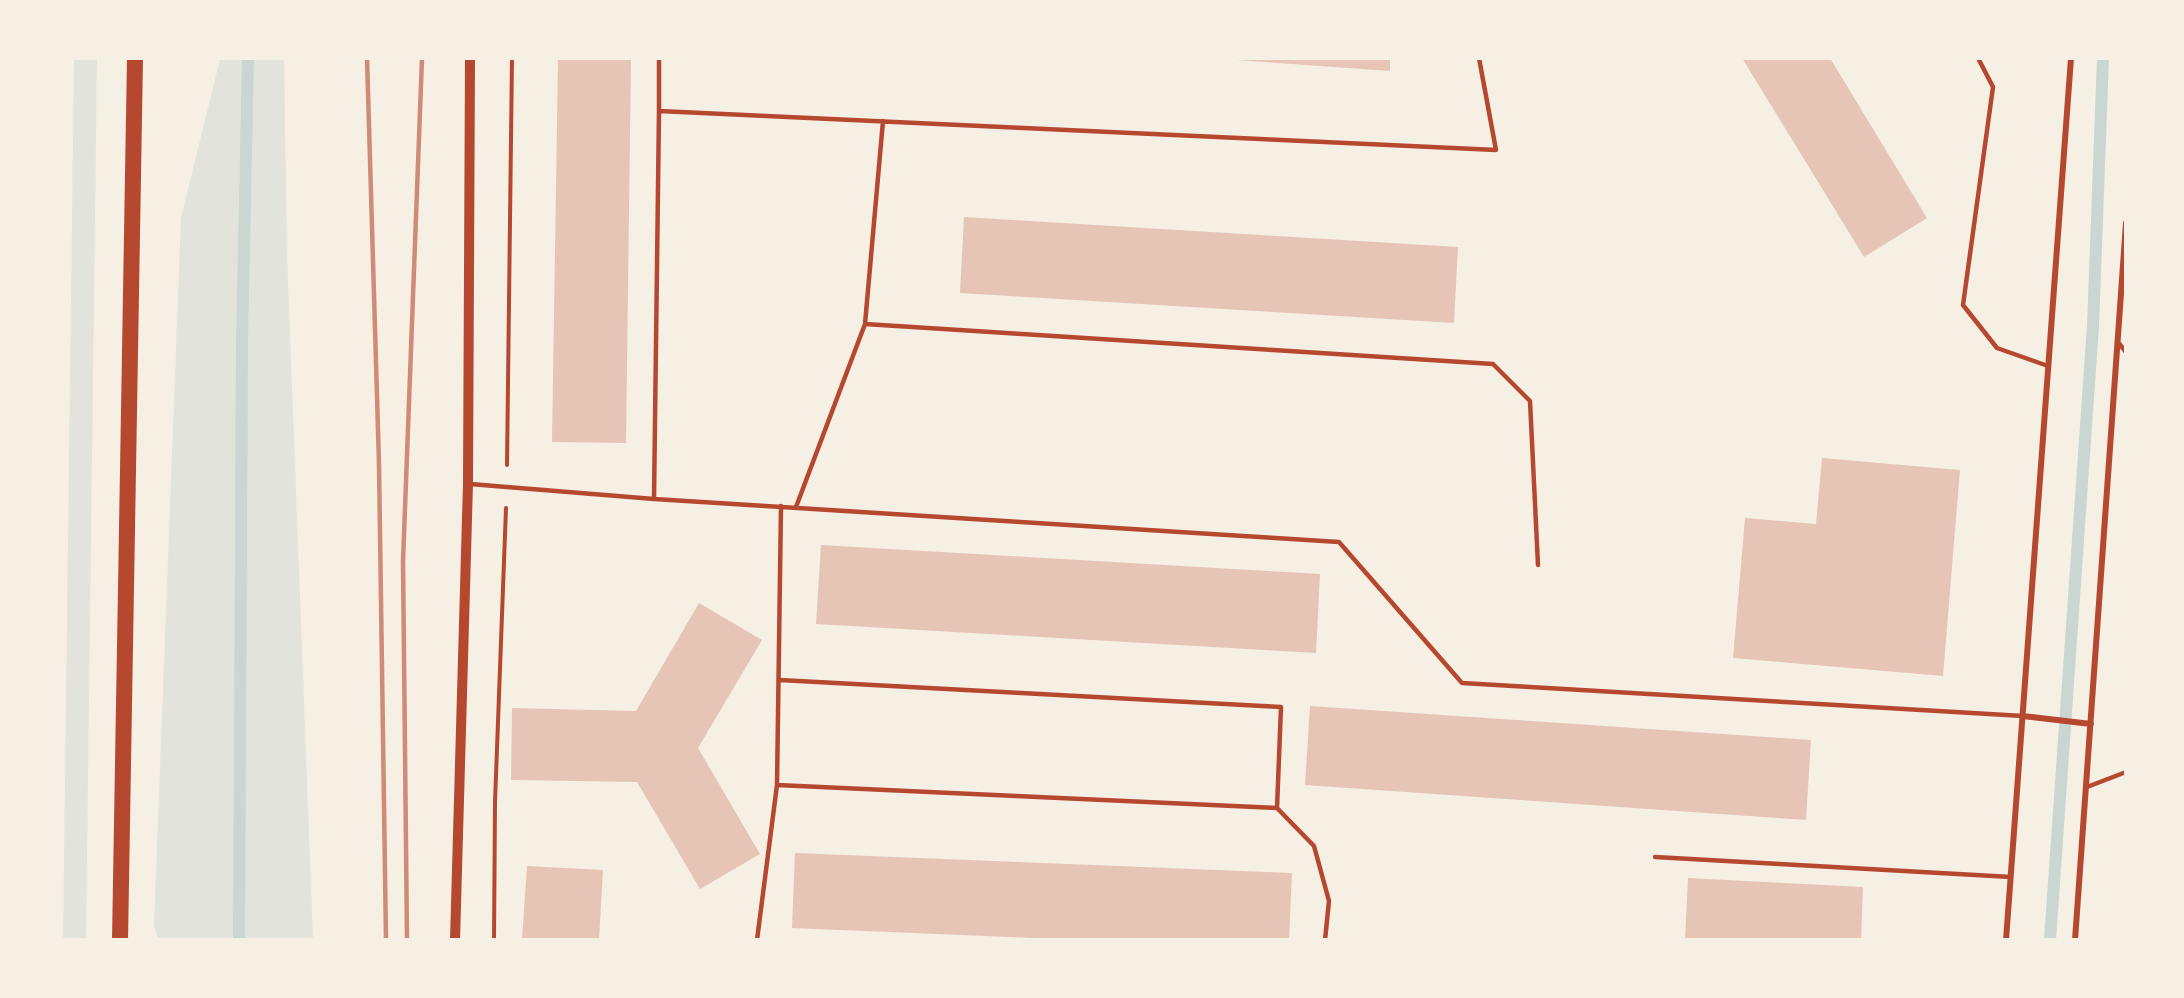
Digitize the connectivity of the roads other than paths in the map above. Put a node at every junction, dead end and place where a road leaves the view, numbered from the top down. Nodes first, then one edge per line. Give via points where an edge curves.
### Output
1 (135, 58) edge
2 (470, 58) edge
3 (659, 58) edge
4 (1479, 58) edge
5 (1978, 58) edge
6 (2071, 58) edge
7 (659, 111) junction
8 (883, 121) junction
9 (2126, 223) edge
10 (865, 324) junction
11 (2117, 341) junction
12 (2126, 352) edge
13 (2048, 366) junction
14 (468, 483) junction
15 (654, 499) junction
16 (781, 506) junction
17 (796, 507) junction
18 (1538, 566) dead end
19 (780, 680) junction
20 (2023, 716) junction
21 (2091, 724) junction
22 (2126, 772) edge
23 (777, 785) junction
24 (2087, 787) junction
25 (1277, 808) junction
26 (1655, 857) dead end
27 (2011, 877) junction
28 (120, 939) edge
29 (455, 939) edge
30 (757, 939) edge
31 (1325, 939) edge
32 (2006, 939) edge
33 (2075, 939) edge

1 - 28 highway
2 - 14 street
3 - 7 lane
4 - 8 lane via 1496,150
5 - 13 lane via 1994,87 1963,305 1997,348
6 - 13 street
7 - 8 lane
7 - 15 lane
8 - 10 lane
9 - 11 street
10 - 17 lane
10 - 18 lane via 1493,364 1530,401
11 - 12 lane
11 - 21 street
13 - 20 street
14 - 15 lane
14 - 29 street
15 - 16 lane
16 - 17 lane
16 - 19 lane
17 - 20 lane via 1339,542 1462,683
19 - 23 lane
19 - 25 lane via 1281,707
20 - 21 street
20 - 27 street
21 - 24 street
22 - 24 lane
23 - 25 lane
23 - 30 lane
24 - 33 street
25 - 31 lane via 1314,846 1329,901
26 - 27 lane
27 - 32 street

